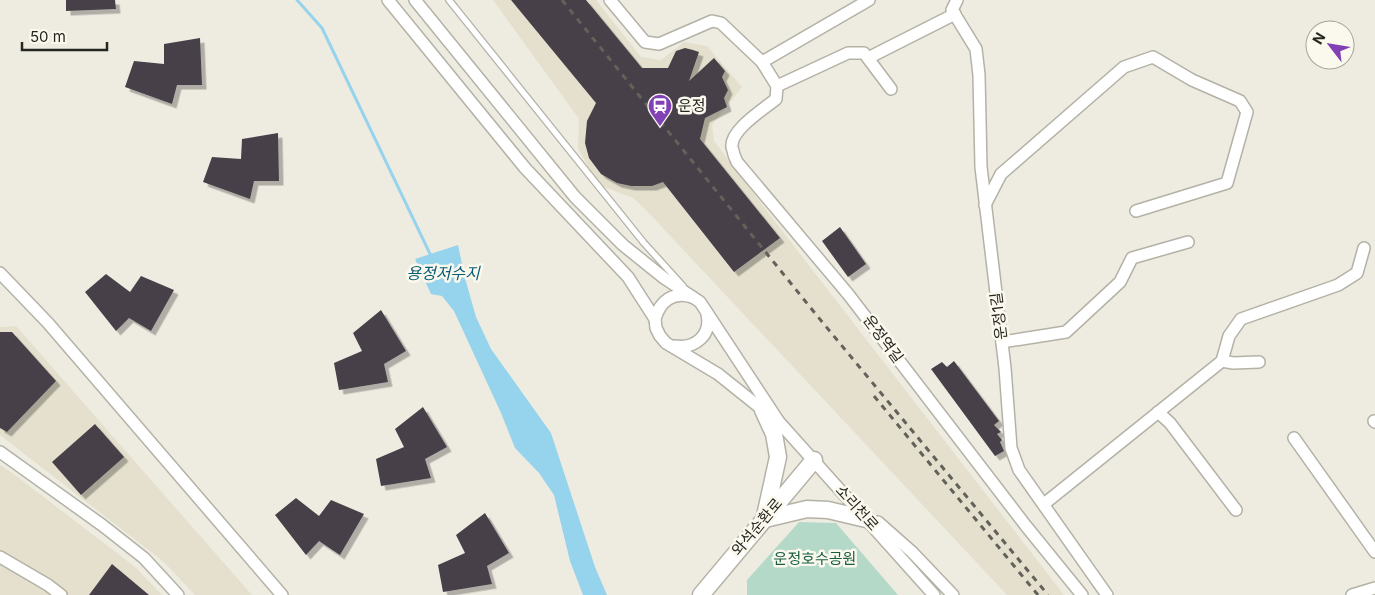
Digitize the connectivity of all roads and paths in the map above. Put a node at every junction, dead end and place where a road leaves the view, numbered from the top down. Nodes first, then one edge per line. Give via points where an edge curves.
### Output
1 (388, 0) edge
2 (415, 0) edge
3 (449, 0) edge
4 (610, 0) edge
5 (869, 0) edge
6 (957, 0) edge
7 (955, 14) junction
8 (868, 58) junction
9 (762, 62) junction
10 (777, 86) junction
11 (891, 89) dead end
12 (985, 205) junction
13 (1136, 211) dead end
14 (1188, 242) dead end
15 (1364, 248) dead end
16 (1, 277) edge
17 (693, 297) junction
18 (705, 309) junction
19 (656, 319) junction
20 (1002, 342) junction
21 (675, 346) junction
22 (1222, 361) junction
23 (1259, 362) dead end
24 (763, 410) junction
25 (1158, 412) junction
26 (779, 422) junction
27 (1294, 438) dead end
28 (0, 452) edge
29 (814, 460) junction
30 (836, 485) junction
31 (1044, 504) junction
32 (1236, 510) dead end
33 (765, 518) junction
34 (866, 519) junction
35 (1375, 552) edge
36 (0, 557) edge
37 (1375, 588) edge
38 (62, 595) edge
39 (178, 595) edge
40 (282, 595) edge
41 (701, 595) edge
42 (934, 595) edge
43 (953, 595) edge
44 (1082, 595) edge
45 (1107, 595) edge
46 (1352, 595) edge

1 - 19 street via 525,168 628,277
2 - 17 street via 575,197 623,245
3 - 17 lane via 644,243
4 - 9 street via 645,42 660,44 712,21 721,23
5 - 9 street
6 - 7 street via 952,10
7 - 8 street
7 - 12 street, 운정1길 via 976,49
8 - 10 street via 864,53 848,53
8 - 11 street
9 - 10 street
10 - 44 street, 운정역길 via 776,99 734,136 732,146 737,162 848,294
12 - 13 street via 1001,174 1124,67 1153,57 1192,80 1240,101 1247,112 1227,183
12 - 20 street, 운정1길
14 - 20 street via 1132,258 1120,282 1066,332
15 - 22 street via 1356,273 1338,285 1242,319 1229,336
16 - 40 street via 48,323
17 - 18 street
17 - 19 street via 677,295 669,298 658,310
18 - 21 street via 708,325 700,340 684,347
18 - 26 street
19 - 21 street via 660,336
20 - 31 street, 운정1길 via 1011,448 1019,470
21 - 24 street via 718,374
22 - 23 street via 1233,364
22 - 25 street
24 - 26 street
24 - 33 street via 774,434 778,457
25 - 31 street
25 - 32 street via 1170,422
26 - 29 street, 소리천로
27 - 35 street
28 - 39 street via 144,558
29 - 30 street, 소리천로
29 - 33 street, 와석순환로
30 - 34 street, 소리천로
30 - 43 street via 912,552
31 - 45 street, 운정1길
33 - 34 street via 807,509 828,510
33 - 41 street, 와석순환로
34 - 42 street, 소리천로
36 - 38 street
37 - 46 street

